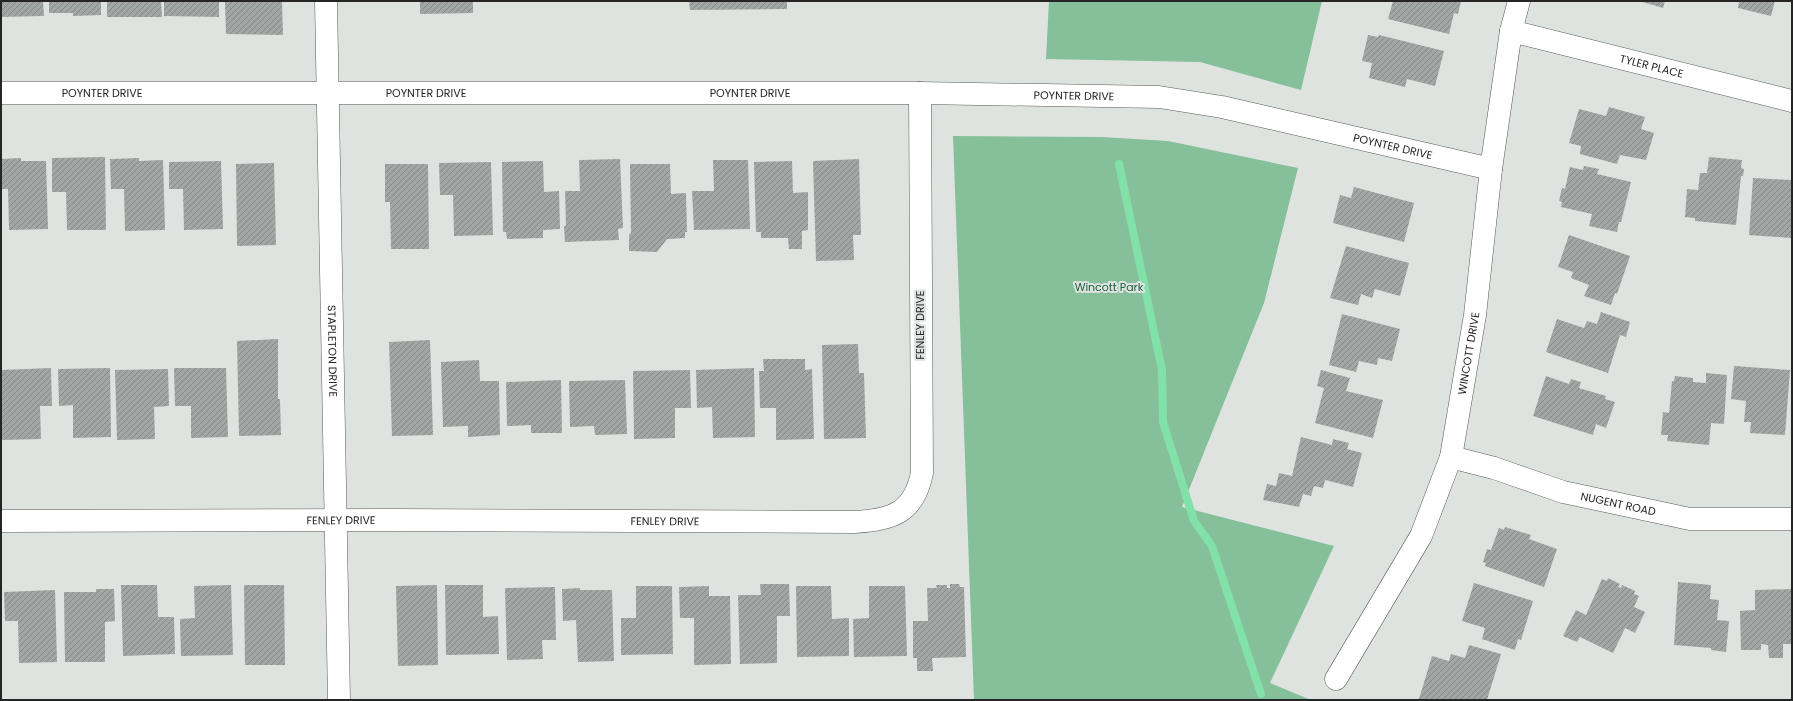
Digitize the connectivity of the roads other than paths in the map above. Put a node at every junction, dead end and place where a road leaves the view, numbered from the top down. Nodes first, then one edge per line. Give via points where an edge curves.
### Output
1 (326, 1) edge
2 (1519, 1) edge
3 (1511, 31) junction
4 (1, 92) edge
5 (328, 93) junction
6 (920, 93) junction
7 (1792, 101) edge
8 (1491, 169) junction
9 (1451, 457) junction
10 (1792, 519) edge
11 (1, 521) edge
12 (336, 521) junction
13 (1336, 679) dead end
14 (339, 700) edge

1 - 5 street, STAPLETON DRIVE
2 - 3 street, WINCOTT DRIVE
3 - 7 street, TYLER PLACE
3 - 8 street, WINCOTT DRIVE
4 - 5 street, POYNTER DRIVE
5 - 6 street, POYNTER DRIVE
5 - 12 street, STAPLETON DRIVE
6 - 8 street, POYNTER DRIVE via 1159,97 1222,107
6 - 12 street, FENLEY DRIVE via 922,473 919,488 902,510 883,520 856,522
8 - 9 street, WINCOTT DRIVE via 1475,315
9 - 10 street, NUGENT ROAD via 1494,468 1563,492 1690,519
9 - 13 street, WINCOTT DRIVE via 1421,536
11 - 12 street, FENLEY DRIVE
12 - 14 street, STAPLETON DRIVE

